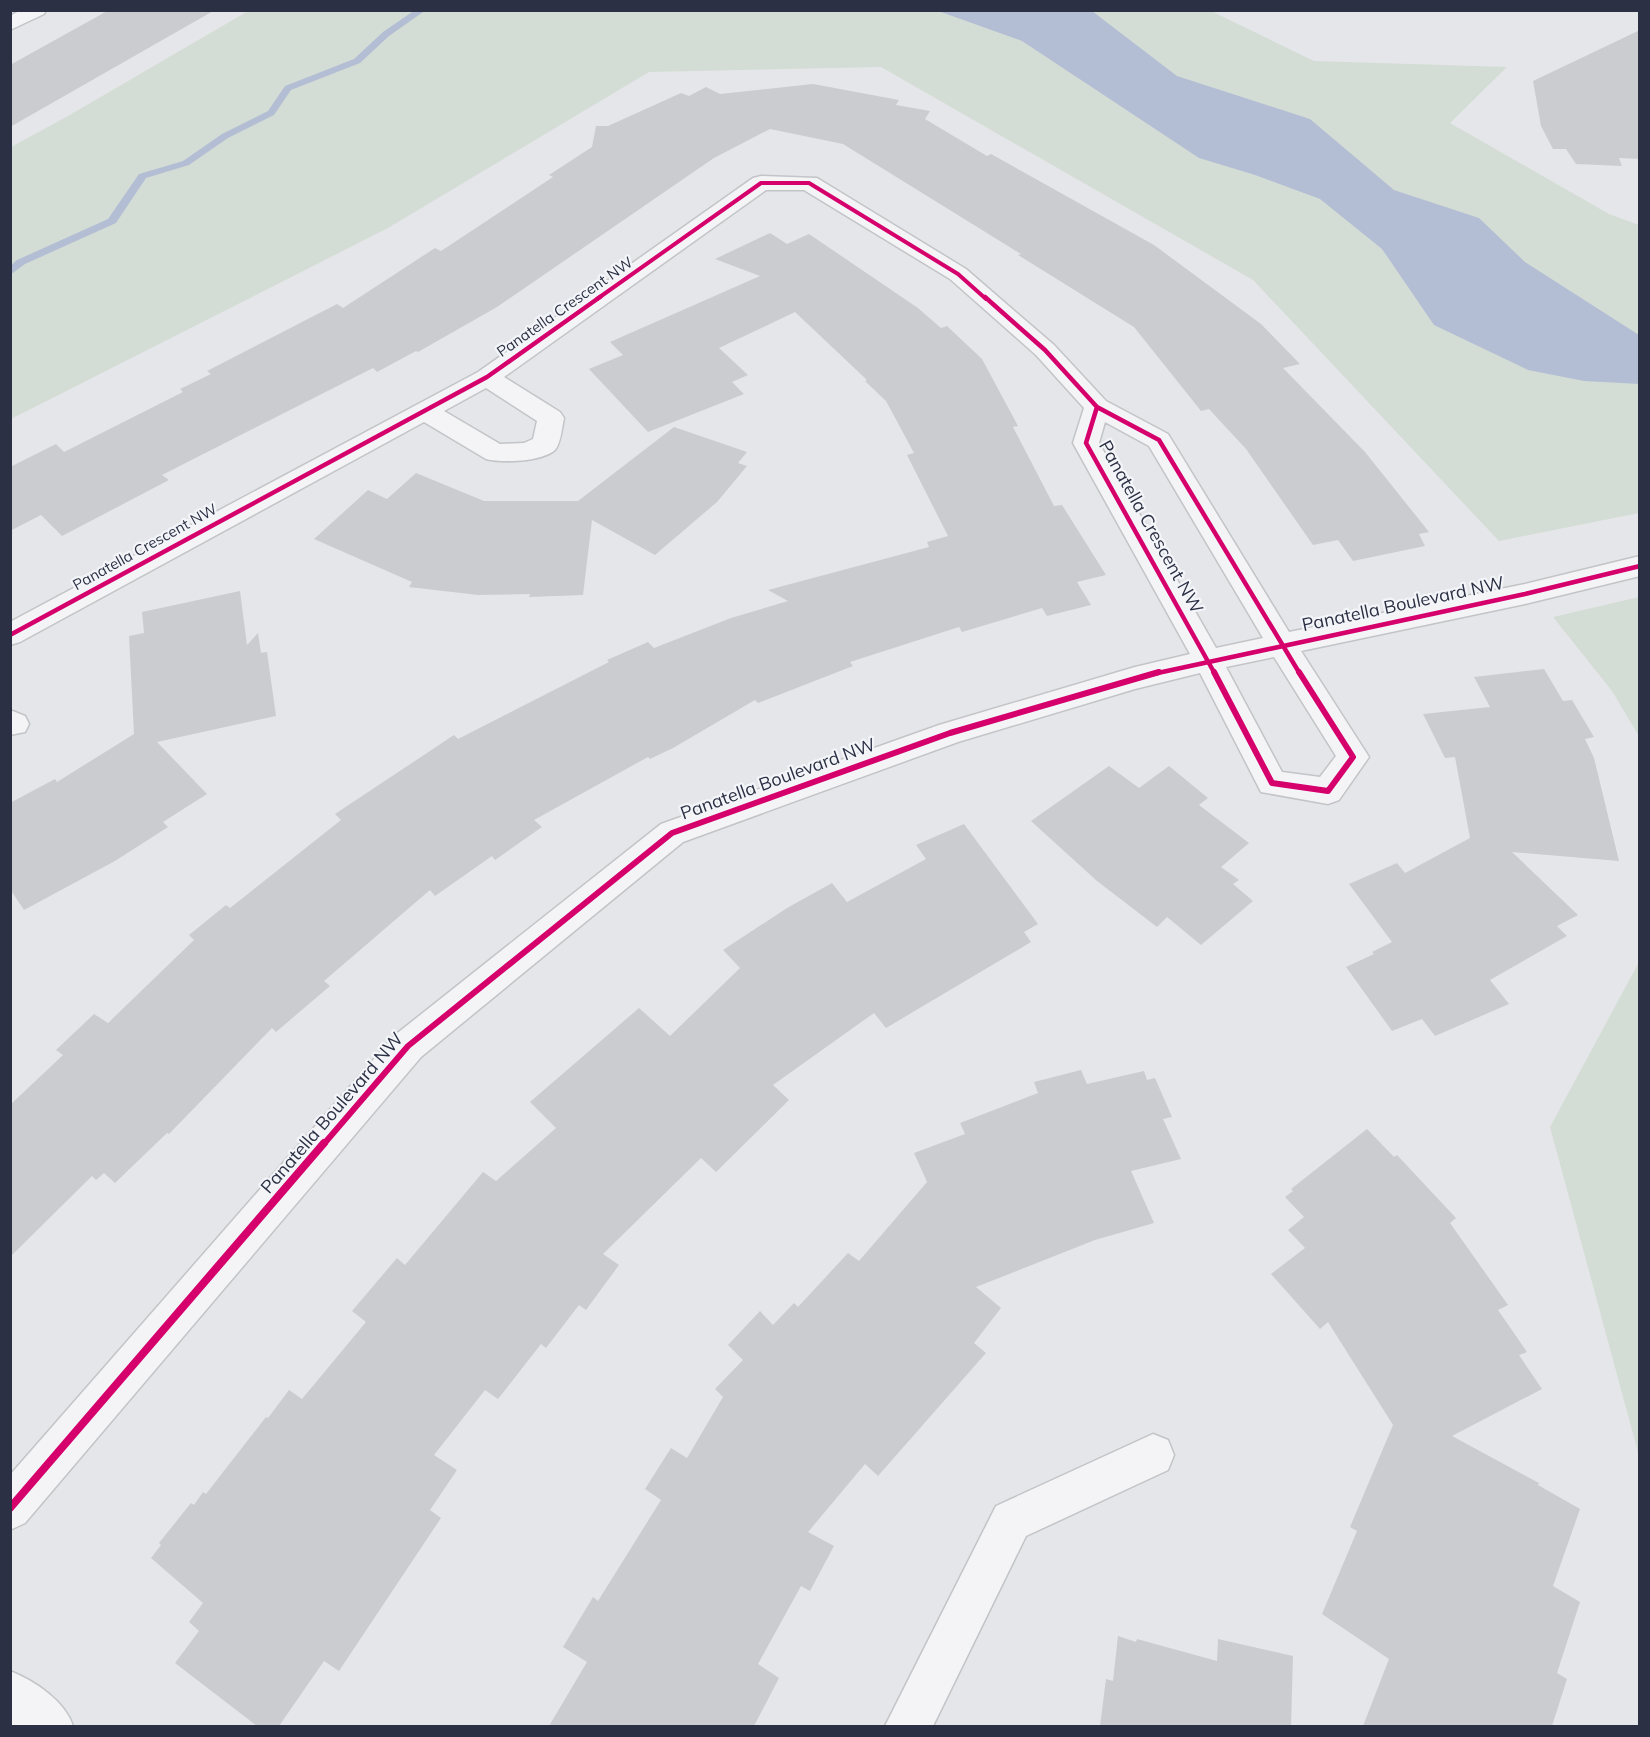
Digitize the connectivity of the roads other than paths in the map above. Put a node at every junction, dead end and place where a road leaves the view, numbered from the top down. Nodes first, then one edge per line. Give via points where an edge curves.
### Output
1 (37, 10) edge
2 (10, 24) edge
3 (487, 377) junction
4 (1097, 406) junction
5 (424, 410) junction
6 (1640, 566) edge
7 (10, 635) edge
8 (1281, 644) junction
9 (1208, 660) junction
10 (1153, 1455) dead end
11 (10, 1508) edge
12 (10, 1694) edge
13 (50, 1726) edge
14 (909, 1726) edge

1 - 2 street
3 - 4 street, Panatella Crescent NW via 761,183 809,183 958,274 1046,350
3 - 5 street, Panatella Crescent NW
3 - 5 street via 550,418 545,444 528,451 495,453
4 - 8 street, Panatella Crescent NW via 1159,440
4 - 9 street, Panatella Crescent NW via 1086,443
5 - 7 street, Panatella Crescent NW
6 - 8 street, Panatella Boulevard NW via 1503,599
8 - 9 street, Panatella Boulevard NW
8 - 9 street, Panatella Crescent NW via 1353,758 1328,791 1272,783
9 - 11 street, Panatella Boulevard NW via 950,733 672,833 408,1046
10 - 14 street via 1011,1521
12 - 13 street

